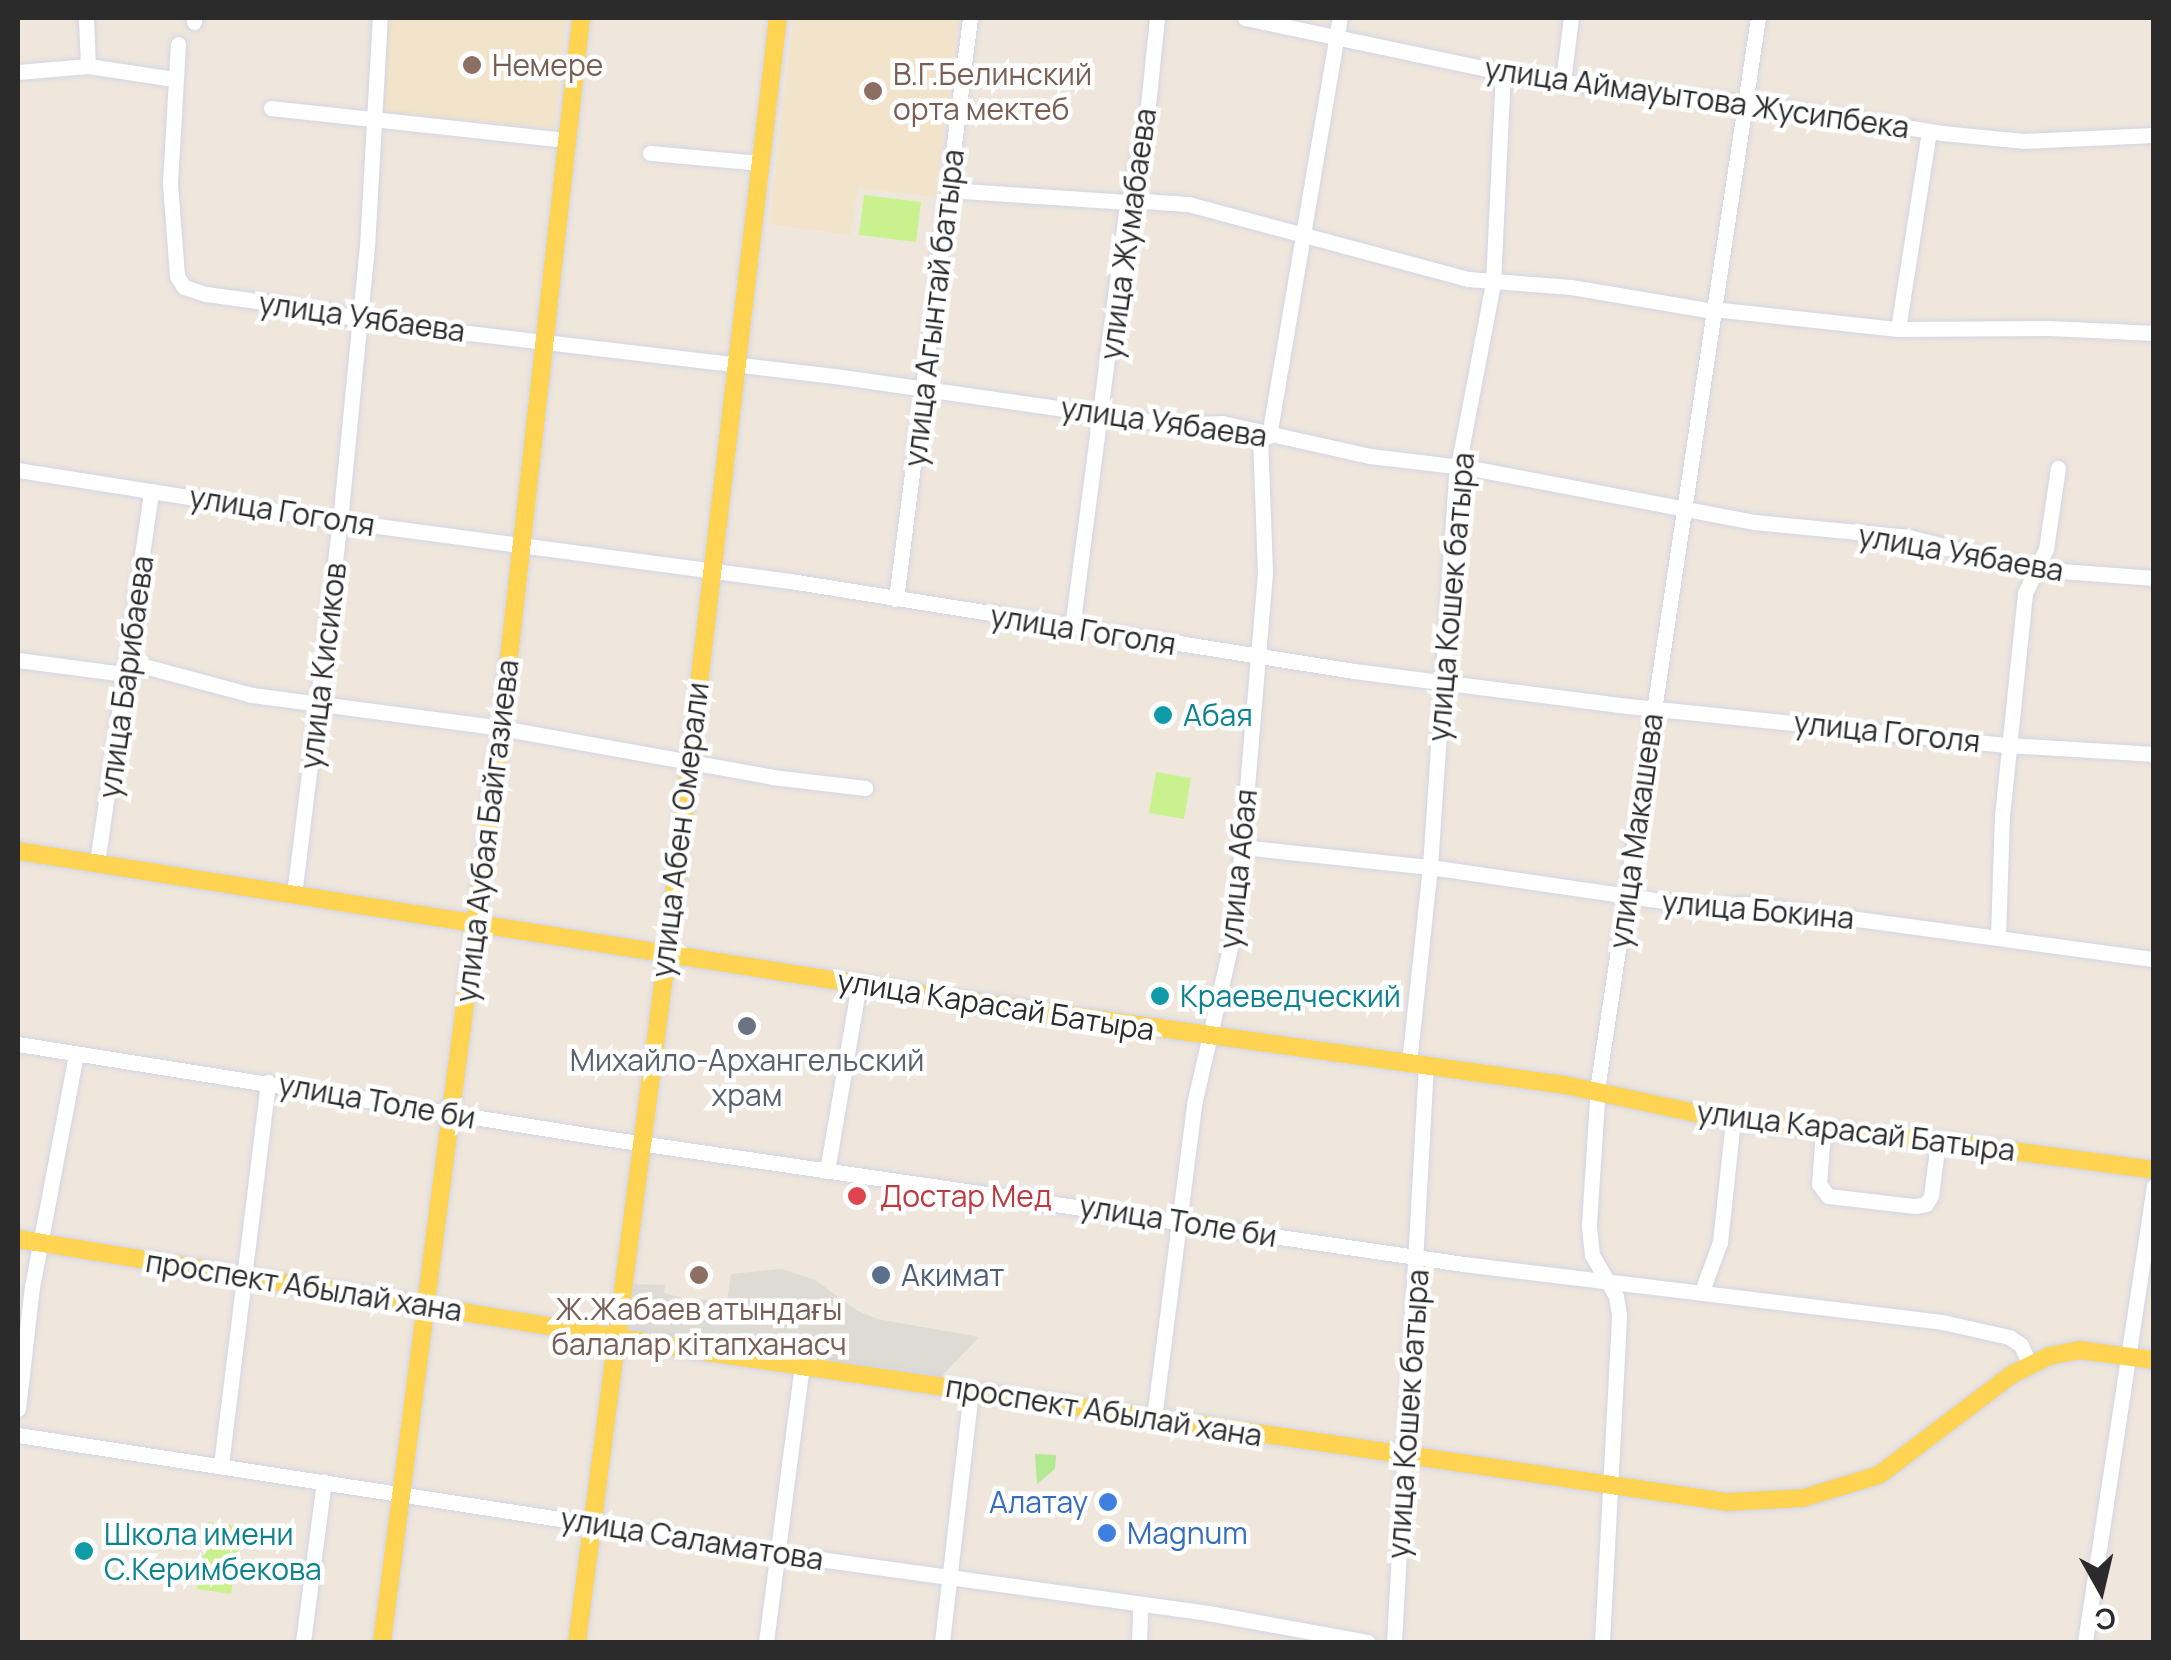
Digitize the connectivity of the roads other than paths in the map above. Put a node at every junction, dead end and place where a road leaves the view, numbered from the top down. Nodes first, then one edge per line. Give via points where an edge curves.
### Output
1 (86, 18) edge
2 (380, 18) edge
3 (581, 18) edge
4 (778, 18) edge
5 (970, 18) edge
6 (1157, 18) edge
7 (1246, 18) edge
8 (1340, 18) edge
9 (1571, 18) edge
10 (1758, 18) edge
11 (1337, 38) junction
12 (178, 44) dead end
13 (88, 66) junction
14 (18, 72) edge
15 (1503, 73) junction
16 (174, 79) junction
17 (1563, 80) junction
18 (1745, 102) junction
19 (271, 108) dead end
20 (373, 122) junction
21 (1929, 131) junction
22 (2154, 135) edge
23 (565, 140) junction
24 (650, 153) dead end
25 (760, 163) junction
26 (948, 190) junction
27 (1128, 201) junction
28 (1304, 235) junction
29 (1493, 283) junction
30 (1713, 310) junction
31 (358, 320) junction
32 (1898, 329) junction
33 (2154, 333) edge
34 (543, 342) junction
35 (734, 368) junction
36 (923, 389) junction
37 (1104, 414) junction
38 (1264, 435) junction
39 (1460, 467) junction
40 (2058, 468) dead end
41 (18, 470) edge
42 (151, 491) junction
43 (1683, 510) junction
44 (340, 521) junction
45 (522, 545) junction
46 (2034, 569) junction
47 (710, 571) junction
48 (2154, 578) edge
49 (896, 599) junction
50 (1072, 628) junction
51 (1258, 658) junction
52 (18, 660) edge
53 (126, 673) junction
54 (1441, 681) junction
55 (319, 704) junction
56 (1654, 707) junction
57 (501, 728) junction
58 (2008, 745) junction
59 (2154, 754) edge
60 (688, 763) junction
61 (865, 788) dead end
62 (1242, 846) junction
63 (18, 851) edge
64 (97, 863) junction
65 (1430, 867) junction
66 (294, 896) junction
67 (1626, 896) junction
68 (476, 923) junction
69 (1998, 936) junction
70 (666, 954) junction
71 (2154, 958) edge
72 (859, 984) junction
73 (1212, 1037) junction
74 (18, 1044) edge
75 (76, 1054) junction
76 (1417, 1064) junction
77 (268, 1082) junction
78 (1599, 1091) junction
79 (452, 1114) junction
80 (1733, 1120) junction
81 (1824, 1131) junction
82 (1938, 1141) junction
83 (643, 1144) junction
84 (828, 1170) junction
85 (2154, 1170) edge
86 (2154, 1186) edge
87 (1178, 1221) junction
88 (18, 1239) edge
89 (41, 1242) junction
90 (1418, 1257) junction
91 (245, 1275) junction
92 (1607, 1282) junction
93 (1702, 1292) junction
94 (426, 1306) junction
95 (615, 1338) junction
96 (2130, 1356) junction
97 (2154, 1360) edge
98 (2030, 1364) junction
99 (802, 1366) junction
100 (971, 1390) junction
101 (18, 1409) edge
102 (1154, 1418) junction
103 (18, 1435) edge
104 (1403, 1455) junction
105 (220, 1465) junction
106 (324, 1481) junction
107 (1610, 1486) junction
108 (402, 1495) junction
109 (594, 1524) junction
110 (777, 1553) junction
111 (948, 1577) junction
112 (1140, 1604) junction
113 (303, 1642) edge
114 (382, 1642) edge
115 (577, 1642) edge
116 (766, 1642) edge
117 (942, 1642) edge
118 (1139, 1642) edge
119 (1367, 1642) edge
120 (1394, 1642) edge
121 (1602, 1642) edge
122 (2085, 1642) edge

1 - 13 street
2 - 20 street, улица Кисиков
3 - 23 main road, улица Аубая Байгазиева
4 - 25 main road, улица Абен Омерали
5 - 26 street, улица Агынтай батыра
6 - 27 street, улица Жумабаева
7 - 11 street, улица Аймауытова Жусипбека
8 - 11 street, улица Абая
9 - 17 street
10 - 18 street, улица Макашева
11 - 15 street, улица Аймауытова Жусипбека
11 - 28 street, улица Абая
12 - 16 street
13 - 14 street
13 - 16 street
15 - 17 street, улица Аймауытова Жусипбека
15 - 29 street, улица Кошек батыра
16 - 31 street, улица Уябаева via 170,184 176,276 184,287
17 - 18 street, улица Аймауытова Жусипбека
18 - 21 street, улица Аймауытова Жусипбека
18 - 30 street, улица Макашева
19 - 20 street
20 - 23 street
20 - 31 street, улица Кисиков
21 - 22 street, улица Аймауытова Жусипбека via 2023,141
21 - 32 street
23 - 34 main road, улица Аубая Байгазиева
24 - 25 street
25 - 35 main road, улица Абен Омерали
26 - 27 street
26 - 36 street, улица Агынтай батыра
27 - 28 street via 1188,204
27 - 37 street, улица Жумабаева
28 - 29 street
28 - 38 street, улица Абая
29 - 30 street via 1571,287
29 - 39 street, улица Кошек батыра
30 - 32 street
30 - 43 street, улица Макашева
31 - 34 street, улица Уябаева
31 - 44 street, улица Кисиков
32 - 33 street
34 - 35 street, улица Уябаева
34 - 45 main road, улица Аубая Байгазиева
35 - 36 street, улица Уябаева
35 - 47 main road, улица Абен Омерали
36 - 37 street, улица Уябаева
36 - 49 street, улица Агынтай батыра
37 - 38 street, улица Уябаева via 1174,425 1222,423
37 - 50 street, улица Жумабаева
38 - 39 street, улица Уябаева
38 - 51 street, улица Абая
39 - 43 street, улица Уябаева
39 - 54 street, улица Кошек батыра
40 - 46 street via 2046,549
41 - 42 street, улица Гоголя
42 - 44 street, улица Гоголя
42 - 53 street, улица Барибаева
43 - 46 street, улица Уябаева via 1910,537
43 - 56 street, улица Макашева
44 - 45 street, улица Гоголя
44 - 55 street, улица Кисиков
45 - 47 street, улица Гоголя
45 - 57 main road, улица Аубая Байгазиева
46 - 48 street, улица Уябаева
46 - 58 street via 2025,593
47 - 49 street, улица Гоголя
47 - 60 main road, улица Абен Омерали
49 - 50 street, улица Гоголя
50 - 51 street, улица Гоголя
51 - 54 street, улица Гоголя
51 - 62 street, улица Абая
52 - 53 street
53 - 55 street via 144,666 205,685
53 - 64 street, улица Барибаева
54 - 56 street, улица Гоголя
54 - 65 street, улица Кошек батыра
55 - 57 street
55 - 66 street, улица Кисиков
56 - 58 street, улица Гоголя
56 - 67 street, улица Макашева
57 - 60 street
57 - 68 main road, улица Аубая Байгазиева
58 - 59 street, улица Гоголя
58 - 69 street
60 - 61 street
60 - 70 main road, улица Абен Омерали
62 - 65 street, улица Бокина
62 - 73 street, улица Абая
63 - 64 main road, улица Карасай Батыра
64 - 66 main road, улица Карасай Батыра
65 - 67 street, улица Бокина
65 - 76 street, улица Кошек батыра
66 - 68 main road, улица Карасай Батыра
67 - 69 street, улица Бокина
67 - 78 street, улица Макашева
68 - 70 main road, улица Карасай Батыра
68 - 79 main road, улица Аубая Байгазиева
69 - 71 street, улица Бокина
70 - 72 main road, улица Карасай Батыра
70 - 83 main road, улица Абен Омерали
72 - 73 main road, улица Карасай Батыра
72 - 84 street
73 - 76 main road, улица Карасай Батыра
73 - 87 street, улица Абая via 1201,1065
74 - 75 street, улица Толе би
75 - 77 street, улица Толе би
75 - 89 street
76 - 78 main road, улица Карасай Батыра
76 - 90 street, улица Кошек батыра
77 - 79 street, улица Толе би
77 - 91 street
78 - 80 main road, улица Карасай Батыра
78 - 92 street, улица Макашева via 1589,1224 1592,1255
79 - 83 street, улица Толе би
79 - 94 main road, улица Аубая Байгазиева
80 - 81 main road, улица Карасай Батыра
80 - 93 street via 1720,1242
81 - 82 main road, улица Карасай Батыра
81 - 82 street via 1819,1184 1828,1196 1915,1206 1931,1196
82 - 85 main road, улица Карасай Батыра
83 - 84 street, улица Толе би
83 - 95 main road, улица Абен Омерали
84 - 87 street, улица Толе би
86 - 96 street
87 - 90 street, улица Толе би
87 - 102 street, улица Абая
88 - 89 main road, проспект Абылай хана
89 - 91 main road, проспект Абылай хана
89 - 101 street
90 - 92 street, улица Толе би
90 - 104 street, улица Кошек батыра
91 - 94 main road, проспект Абылай хана
91 - 105 street
92 - 93 street, улица Толе би
92 - 107 street, улица Макашева via 1619,1315
93 - 98 street, улица Толе би via 2009,1336
94 - 95 main road, проспект Абылай хана
94 - 108 main road, улица Аубая Байгазиева
95 - 99 main road, проспект Абылай хана
95 - 109 main road, улица Абен Омерали
96 - 97 main road, проспект Абылай хана
96 - 98 main road, проспект Абылай хана via 2079,1350
96 - 122 street
98 - 107 main road, проспект Абылай хана via 1894,1465 1846,1488 1727,1502
99 - 100 main road, проспект Абылай хана
99 - 110 street
100 - 102 main road, проспект Абылай хана
100 - 111 street
102 - 104 main road, проспект Абылай хана
103 - 105 street, улица Саламатова
104 - 107 main road, проспект Абылай хана
104 - 120 street, улица Кошек батыра
105 - 106 street, улица Саламатова
106 - 108 street, улица Саламатова
106 - 113 street
107 - 121 street, улица Макашева
108 - 109 street, улица Саламатова
108 - 114 main road, улица Аубая Байгазиева
109 - 110 street, улица Саламатова
109 - 115 main road, улица Абен Омерали
110 - 111 street, улица Саламатова
110 - 116 street
111 - 112 street, улица Саламатова
111 - 117 street
112 - 118 street
112 - 119 street, улица Саламатова

